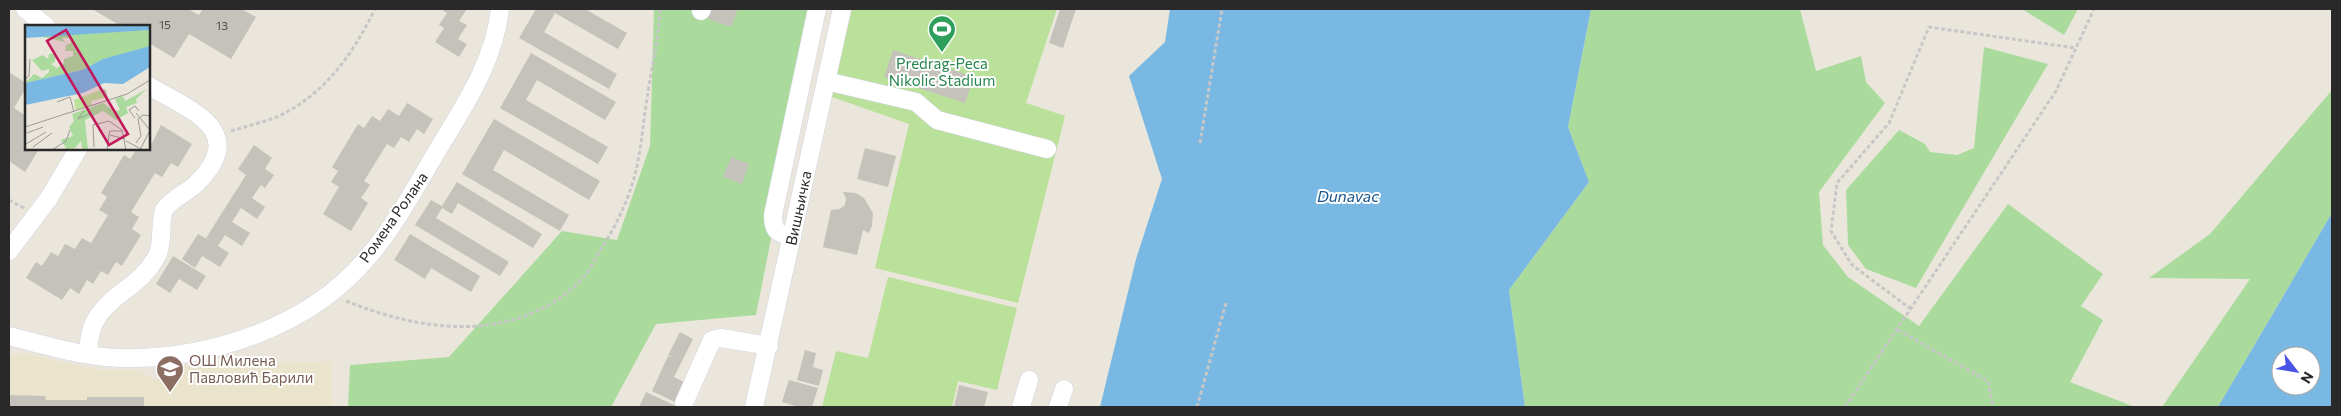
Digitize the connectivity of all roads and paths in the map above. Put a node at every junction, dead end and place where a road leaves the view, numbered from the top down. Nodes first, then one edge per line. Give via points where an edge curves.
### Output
1 (25, 9) edge
2 (375, 9) edge
3 (500, 9) edge
4 (660, 9) edge
5 (817, 9) edge
6 (842, 9) edge
7 (1222, 9) edge
8 (2094, 9) edge
9 (45, 25) edge
10 (2075, 48) junction
11 (826, 81) junction
12 (150, 87) edge
13 (165, 96) junction
14 (150, 103) edge
15 (216, 136) junction
16 (1200, 143) dead end
17 (1047, 149) dead end
18 (77, 150) edge
19 (792, 238) junction
20 (9, 251) edge
21 (329, 294) junction
22 (1226, 303) dead end
23 (1911, 309) junction
24 (1898, 330) junction
25 (9, 336) edge
26 (768, 346) junction
27 (88, 353) junction
28 (1030, 380) dead end
29 (1064, 389) dead end
30 (684, 403) dead end
31 (754, 407) edge
32 (1021, 407) edge
33 (1058, 407) edge
34 (1197, 407) edge
35 (1845, 407) edge
36 (1993, 407) edge

1 - 9 street
2 - 15 path via 348,56 320,90 277,116
3 - 21 street, Ромена Ролана via 495,40 484,70 422,177 368,257
4 - 21 path via 642,140 631,188 611,233 582,278 568,292 526,317 500,324 459,328 415,321 362,307
5 - 19 street via 773,215 774,228
6 - 11 street, Вишњичка
7 - 16 path
8 - 10 path
10 - 23 path via 2056,91
10 - 23 path via 1929,27 1889,123 1837,183 1831,231 1852,265
11 - 17 street via 916,102 937,120
11 - 19 street, Вишњичка
12 - 13 street
13 - 14 street
13 - 15 street via 203,117
15 - 27 street via 216,153 208,168 198,182 164,210 161,246 147,271 98,316
18 - 20 street via 49,198
19 - 26 street, Вишњичка
21 - 27 street, Ромена Ролана via 279,323 226,344 163,356 118,358
22 - 34 path
23 - 24 path
24 - 35 path
24 - 36 path via 1988,381
25 - 27 street, Ромена Ролана
26 - 30 street via 721,338 712,340
26 - 31 street, Вишњичка
28 - 32 street
29 - 33 street

